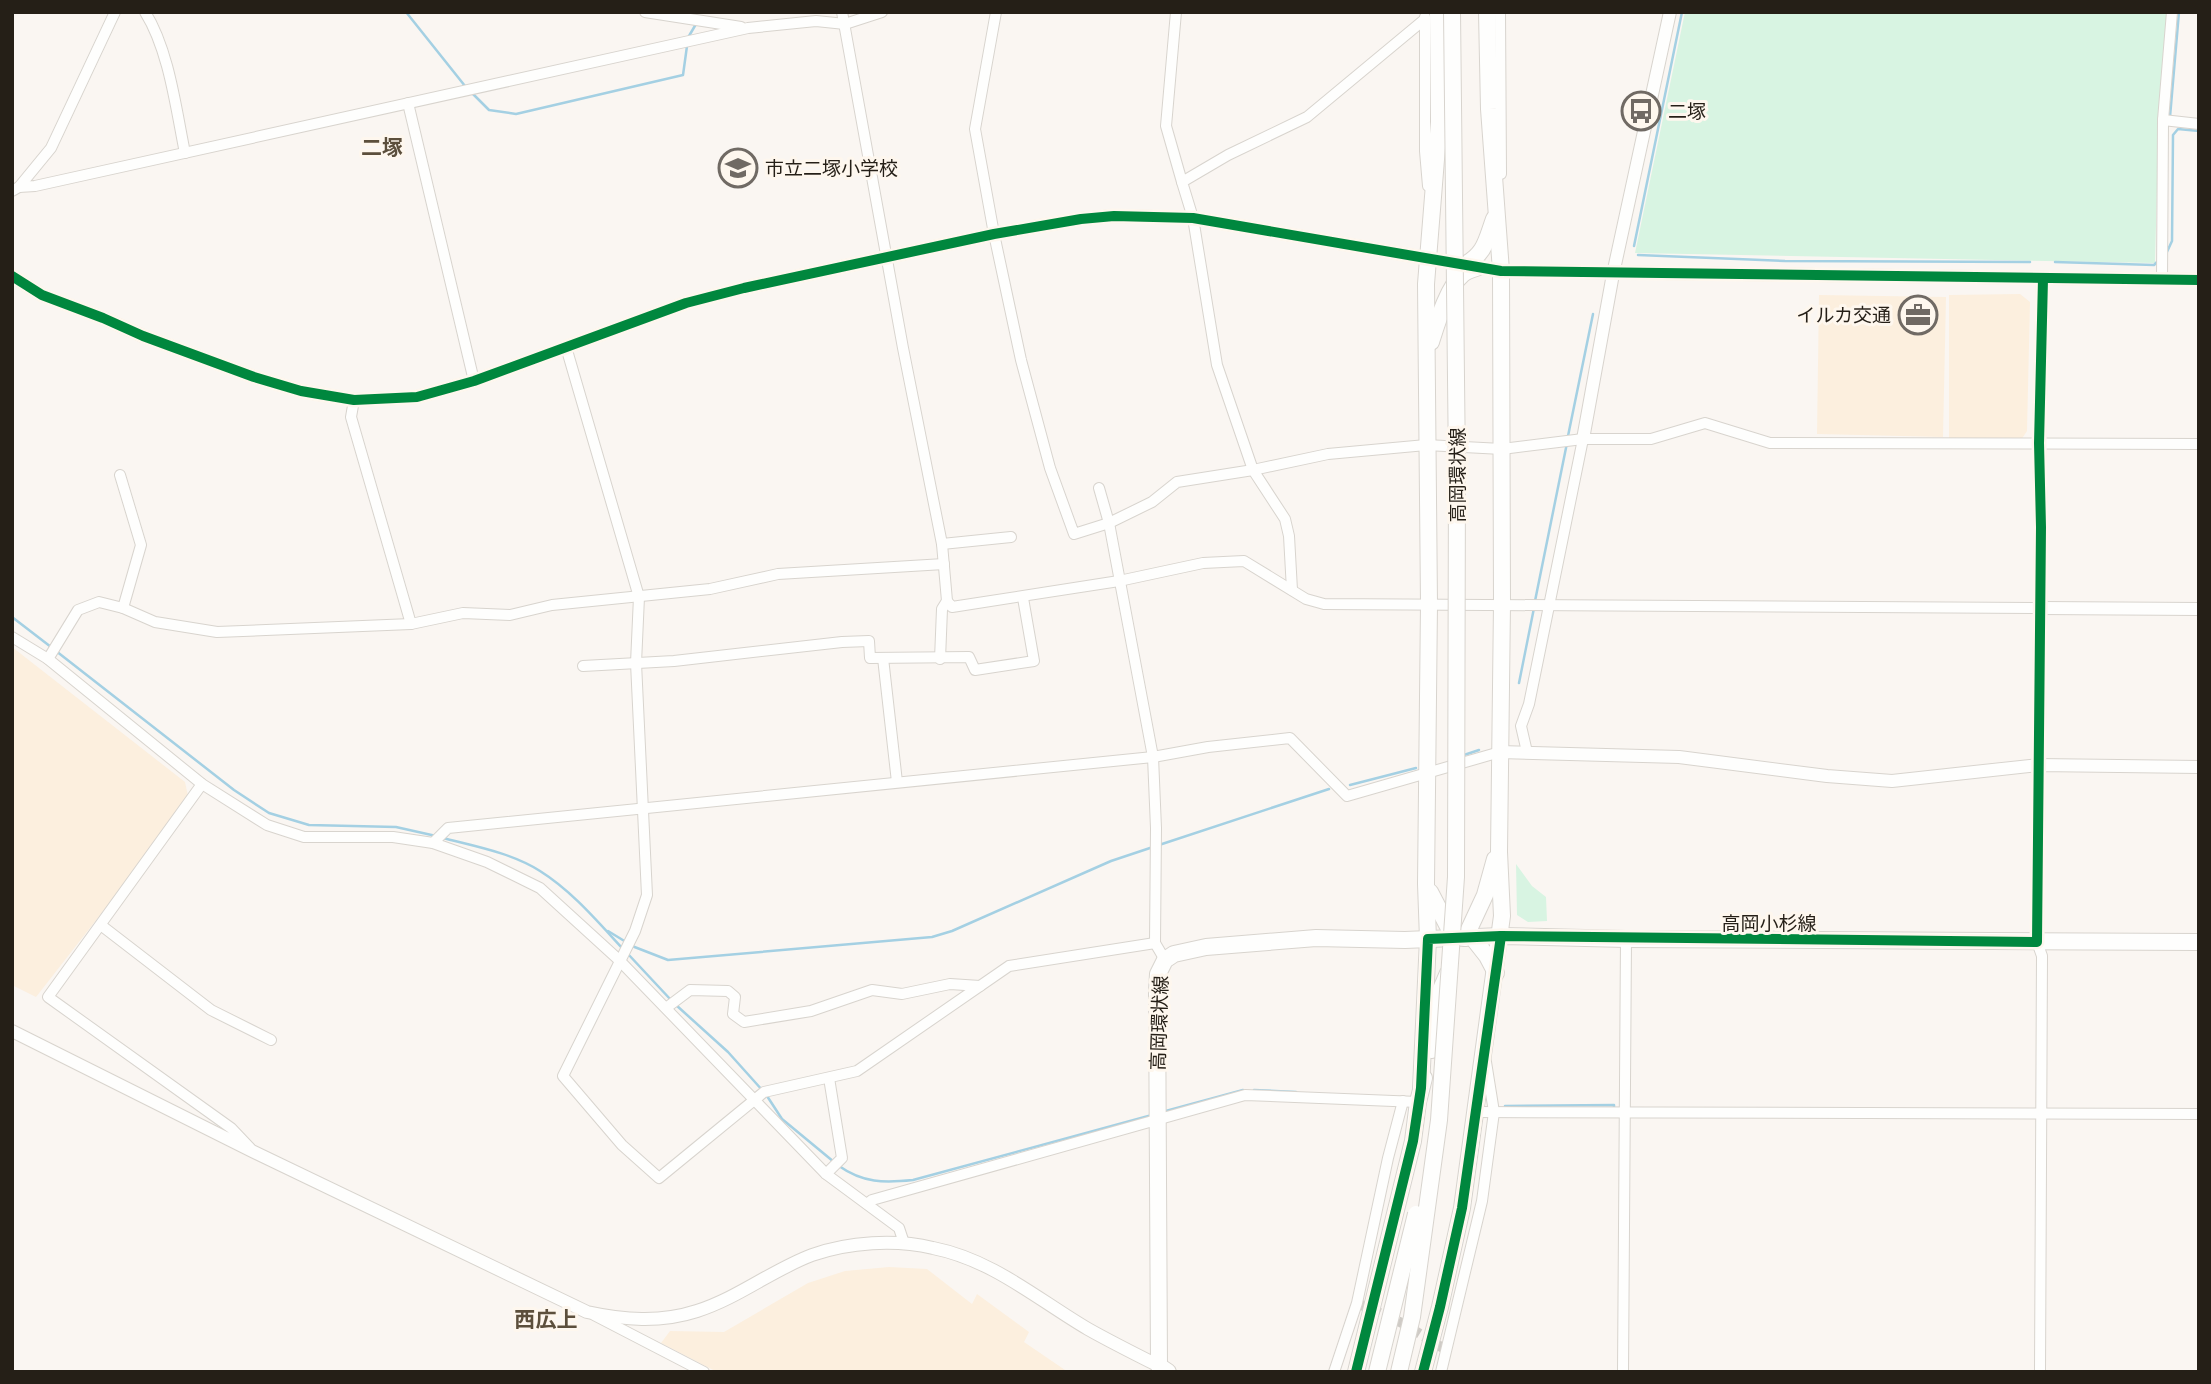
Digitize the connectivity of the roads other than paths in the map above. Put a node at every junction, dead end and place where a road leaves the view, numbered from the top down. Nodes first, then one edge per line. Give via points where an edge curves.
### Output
1 (116, 12) edge
2 (145, 12) edge
3 (645, 12) edge
4 (775, 12) edge
5 (842, 12) edge
6 (882, 12) edge
7 (996, 12) edge
8 (1176, 12) edge
9 (1452, 12) edge
10 (1487, 12) edge
11 (1500, 12) edge
12 (1671, 12) edge
13 (2172, 12) edge
14 (1429, 15) edge
15 (776, 24) junction
16 (845, 24) junction
17 (748, 28) junction
18 (408, 103) junction
19 (2169, 121) junction
20 (2199, 124) edge
21 (185, 153) junction
22 (1182, 182) junction
23 (16, 189) edge
24 (1496, 207) junction
25 (1193, 218) junction
26 (994, 234) junction
27 (886, 257) junction
28 (1429, 260) junction
29 (1471, 266) junction
30 (1501, 271) junction
31 (1613, 274) junction
32 (12, 276) edge
33 (2043, 279) junction
34 (2162, 280) junction
35 (2199, 280) edge
36 (566, 347) junction
37 (1426, 358) junction
38 (474, 381) junction
39 (354, 400) junction
40 (1584, 439) junction
41 (2039, 443) junction
42 (2199, 444) edge
43 (1426, 445) junction
44 (1502, 449) junction
45 (1254, 470) junction
46 (120, 475) dead end
47 (1099, 488) dead end
48 (1109, 523) junction
49 (1011, 537) dead end
50 (942, 544) junction
51 (944, 564) junction
52 (1119, 581) junction
53 (1292, 590) junction
54 (639, 597) junction
55 (1023, 598) junction
56 (947, 601) junction
57 (1549, 603) junction
58 (1429, 604) junction
59 (1502, 604) junction
60 (123, 608) junction
61 (2040, 608) junction
62 (2199, 610) edge
63 (411, 624) junction
64 (12, 637) edge
65 (883, 658) junction
66 (48, 659) junction
67 (940, 659) junction
68 (636, 663) junction
69 (583, 666) dead end
70 (1500, 752) junction
71 (1527, 752) junction
72 (1153, 757) junction
73 (2038, 765) junction
74 (2199, 768) edge
75 (1428, 772) junction
76 (897, 782) junction
77 (202, 784) junction
78 (643, 807) junction
79 (433, 843) junction
80 (1499, 843) junction
81 (1426, 884) junction
82 (102, 926) junction
83 (1501, 936) junction
84 (1463, 938) junction
85 (1428, 939) junction
86 (1626, 939) junction
87 (2037, 942) junction
88 (2199, 942) edge
89 (1155, 943) junction
90 (619, 960) junction
91 (1165, 960) junction
92 (1496, 973) junction
93 (980, 986) junction
94 (666, 1008) junction
95 (12, 1031) edge
96 (271, 1040) dead end
97 (1484, 1052) junction
98 (829, 1078) junction
99 (1414, 1097) junction
100 (755, 1099) junction
101 (1476, 1112) junction
102 (1494, 1112) junction
103 (2041, 1113) junction
104 (1624, 1114) junction
105 (2199, 1114) edge
106 (1158, 1118) junction
107 (1439, 1120) junction
108 (252, 1151) junction
109 (826, 1174) junction
110 (867, 1204) junction
111 (904, 1243) junction
112 (587, 1312) junction
113 (1163, 1369) edge
114 (704, 1372) edge
115 (1334, 1372) edge
116 (1356, 1372) edge
117 (1377, 1372) edge
118 (1399, 1372) edge
119 (1423, 1372) edge
120 (1441, 1372) edge
121 (1623, 1372) edge
122 (2040, 1372) edge

1 - 23 street via 56,140
2 - 21 street via 154,26 167,71
3 - 17 street
4 - 15 street
5 - 16 street
6 - 16 street
7 - 26 street via 975,129
8 - 22 street via 1166,126
9 - 107 main road, 高岡環状線, bridge via 1456,863
10 - 24 main road
11 - 24 street via 1501,176
12 - 31 street
13 - 19 street
14 - 22 street via 1307,117
14 - 28 main road via 1439,122
15 - 16 street
15 - 17 street
16 - 27 street
17 - 18 street
18 - 21 street
18 - 38 street
19 - 20 street
19 - 34 street
21 - 23 street
22 - 25 street
24 - 29 main road via 1485,246
24 - 30 main road
25 - 26 street via 1114,216
25 - 28 street
25 - 45 street via 1217,365
26 - 27 street
26 - 48 street via 1021,360 1050,468 1074,534
27 - 36 street via 685,303
27 - 50 street
28 - 29 street
28 - 37 main road
29 - 30 street
29 - 37 main road via 1457,281
30 - 31 street
30 - 44 main road
31 - 33 street
31 - 40 street
32 - 39 street via 42,295 254,377
33 - 34 street
33 - 41 street
34 - 35 street
36 - 38 street
36 - 54 street
37 - 43 main road
38 - 39 street via 417,397
39 - 63 street via 351,417
40 - 41 street via 1651,439 1705,423 1770,443
40 - 44 street
40 - 57 street
41 - 42 street
41 - 61 street
43 - 44 street
43 - 45 street via 1328,454
43 - 58 main road
44 - 59 main road
45 - 48 street via 1177,482 1152,502
45 - 53 street via 1285,519
46 - 60 street via 141,545
47 - 48 street
48 - 52 street
49 - 50 street
50 - 51 street
51 - 54 street via 778,574 710,589
51 - 56 street
52 - 53 street via 1203,563 1244,561
52 - 55 street
52 - 72 street
53 - 58 street via 1324,604
54 - 63 street via 552,604 510,615 463,613
54 - 68 street
55 - 56 street via 952,607
55 - 67 street via 1034,660 975,670 969,657
56 - 67 street via 942,609
57 - 59 street
57 - 61 street
57 - 71 street via 1521,726
58 - 59 street
58 - 75 main road
59 - 70 main road
60 - 63 street via 155,622 217,632
60 - 66 street via 99,602 78,610
61 - 62 street
61 - 73 street
64 - 66 street
65 - 67 street
65 - 68 street via 870,658 869,641
65 - 76 street
66 - 77 street
68 - 69 street
68 - 78 street
70 - 71 street
70 - 75 street
70 - 80 main road
71 - 73 street via 1679,757 1892,781
72 - 75 street via 1290,738 1347,796
72 - 76 street
72 - 89 street
73 - 74 street
73 - 87 street
75 - 81 main road
76 - 78 street
77 - 79 street via 267,825 304,837 393,837
77 - 82 street
78 - 79 street via 448,828
78 - 90 street via 647,895
79 - 90 street via 540,888
80 - 83 main road
80 - 84 main road via 1485,895
81 - 84 main road
81 - 85 main road
82 - 96 street via 211,1010
82 - 108 street via 48,997 231,1128
83 - 84 main road, 高岡環状線
83 - 86 main road, 高岡小杉線
83 - 92 main road
84 - 85 main road, 高岡環状線
84 - 92 main road via 1487,956
84 - 99 main road via 1439,994 1430,1060
85 - 91 main road, 高岡環状線 via 1316,938 1206,947
85 - 99 main road
86 - 87 main road, 高岡小杉線
86 - 104 street
87 - 88 main road, 高岡小杉線
87 - 103 street via 2042,956
89 - 91 street
89 - 93 street via 1009,966
90 - 94 street
90 - 100 street via 563,1076 622,1144 659,1178
91 - 106 main road, 高岡環状線 via 1157,991
92 - 97 main road
93 - 94 street via 950,984 902,994 872,990 811,1011 744,1022 733,1014 735,998 728,991 690,990
93 - 98 street via 857,1072
94 - 100 street
95 - 108 street
97 - 101 main road
97 - 102 street
98 - 100 street via 764,1092
98 - 109 street via 842,1158
99 - 106 street via 1245,1095
99 - 115 street via 1388,1158 1357,1303
99 - 116 main road via 1413,1142
100 - 109 street
101 - 102 street
101 - 119 main road via 1462,1208
102 - 104 street
102 - 120 street via 1482,1201
103 - 104 street
103 - 105 street
103 - 122 street
104 - 121 street
106 - 110 street
106 - 113 main road, 高岡環状線
107 - 117 main road, 高岡環状線, bridge
107 - 118 main road, 高岡環状線, bridge via 1412,1317
108 - 112 street
109 - 110 street
110 - 111 street via 898,1228
111 - 112 street via 846,1247 812,1255 718,1303 671,1317 620,1319
111 - 113 street via 965,1256 993,1269 1087,1329
112 - 114 street

